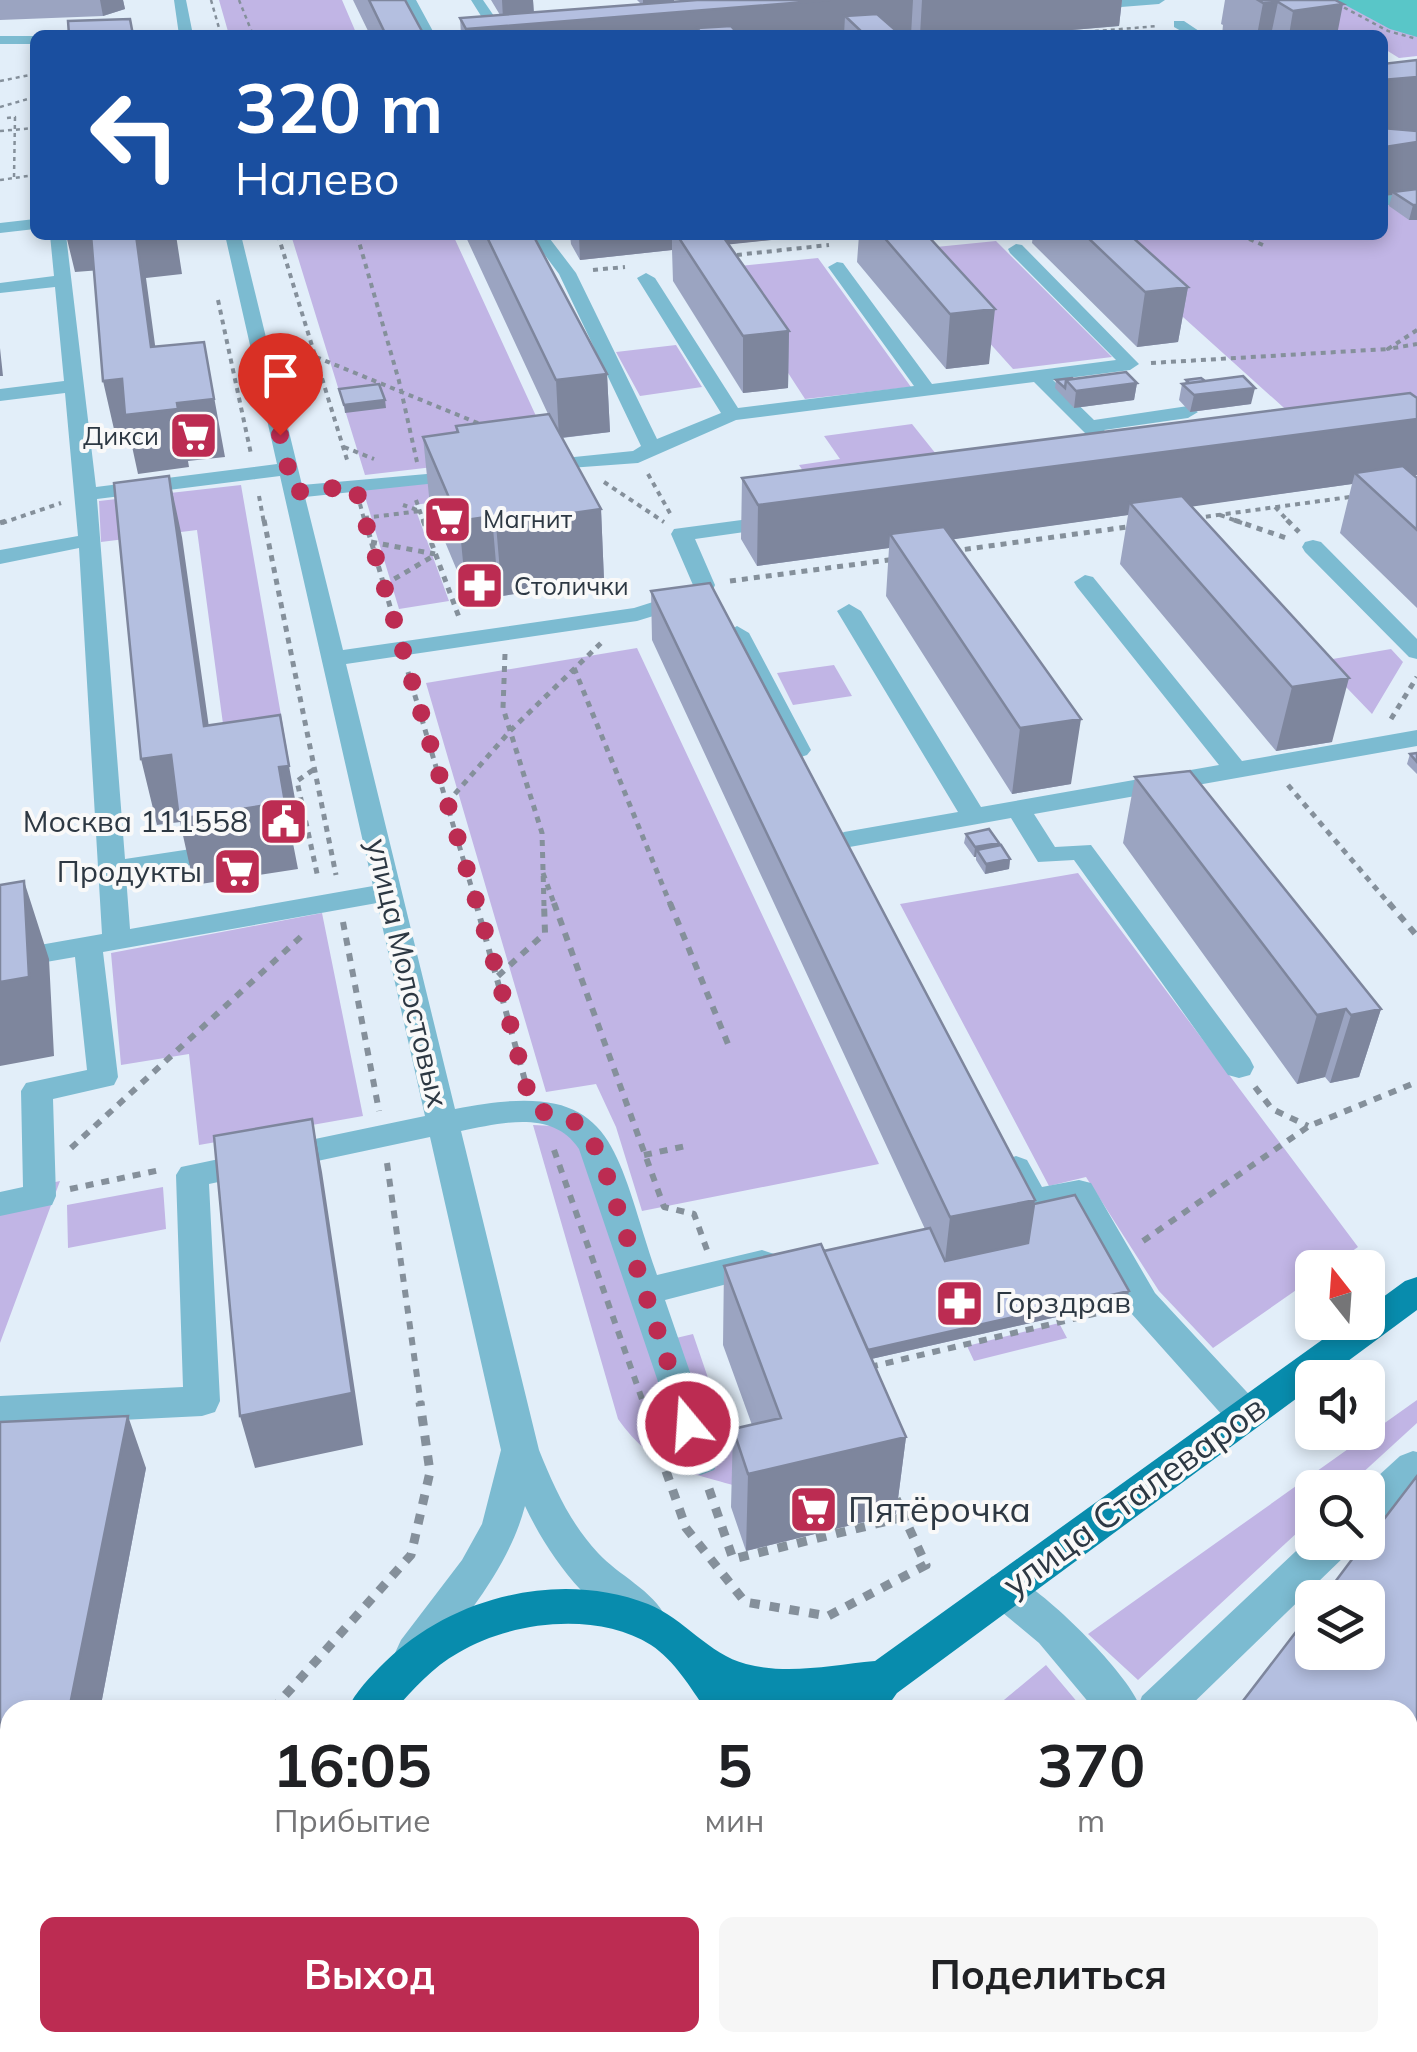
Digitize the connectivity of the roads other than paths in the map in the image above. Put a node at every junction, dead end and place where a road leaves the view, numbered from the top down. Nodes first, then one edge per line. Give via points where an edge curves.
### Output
1 (180, 0) edge
2 (410, 0) edge
3 (477, 0) edge
4 (1159, 0) edge
5 (1142, 1) edge
6 (1074, 7) dead end
7 (36, 22) dead end
8 (513, 23) edge
9 (1179, 24) road end
10 (33, 30) edge
11 (185, 30) edge
12 (425, 30) edge
13 (497, 30) edge
14 (1189, 30) edge
15 (0, 40) edge
16 (30, 40) edge
17 (1388, 200) edge
18 (1417, 200) edge
19 (30, 225) edge
20 (0, 228) edge
21 (58, 240) edge
22 (234, 240) edge
23 (542, 240) edge
24 (1016, 249) dead end
25 (837, 268) dead end
26 (643, 272) road end
27 (60, 281) junction
28 (0, 288) edge
29 (1039, 376) junction
30 (73, 386) junction
31 (927, 390) junction
32 (0, 395) edge
33 (1188, 412) edge
34 (732, 415) junction
35 (1090, 426) junction
36 (645, 453) junction
37 (1117, 475) edge
38 (291, 480) junction
39 (86, 494) junction
40 (810, 516) edge
41 (88, 540) junction
42 (1314, 547) road end
43 (0, 557) edge
44 (1085, 582) dead end
45 (849, 612) dead end
46 (738, 633) edge
47 (1417, 652) edge
48 (333, 659) junction
49 (1417, 738) edge
50 (1236, 770) junction
51 (809, 771) edge
52 (1181, 780) junction
53 (826, 806) edge
54 (1018, 809) junction
55 (1205, 810) edge
56 (974, 817) junction
57 (844, 840) junction
58 (191, 857) edge
59 (112, 870) junction
60 (862, 875) edge
61 (388, 892) junction
62 (102, 945) junction
63 (0, 962) edge
64 (1240, 1067) road end
65 (444, 1130) junction
66 (1006, 1150) edge
67 (0, 1204) edge
68 (645, 1291) junction
69 (1417, 1291) edge
70 (777, 1294) edge
71 (0, 1412) edge
72 (1245, 1415) junction
73 (520, 1450) junction
74 (700, 1459) road end
75 (1412, 1466) dead end
76 (1385, 1493) edge
77 (1314, 1560) edge
78 (1005, 1590) junction
79 (438, 1634) junction
80 (678, 1644) junction
81 (872, 1694) edge
82 (380, 1696) edge
83 (722, 1700) edge
84 (1112, 1700) edge
85 (1167, 1700) edge

1 - 11 street
2 - 12 street
3 - 13 street
4 - 5 street
5 - 6 street
7 - 10 street
8 - 13 street
9 - 14 street
15 - 16 street
17 - 18 street
19 - 20 street
21 - 27 street
22 - 38 street, улица Молостовых
23 - 36 street via 567,272
24 - 29 street via 1130,364
25 - 31 street
26 - 34 street
27 - 28 street
27 - 30 street
29 - 31 street
29 - 35 street
30 - 32 street
30 - 39 street
31 - 34 street
33 - 35 street
34 - 36 street
35 - 37 street via 1135,473
36 - 38 street via 355,486
38 - 39 street via 254,474
38 - 48 street, улица Молостовых
39 - 41 street
40 - 48 street via 682,534 704,585 701,594 637,614
41 - 43 street
41 - 59 street
42 - 47 street
44 - 50 street
45 - 56 street
46 - 51 street
48 - 61 street, улица Молостовых
49 - 50 street
50 - 52 street
52 - 54 street
52 - 55 street
53 - 57 street
54 - 56 street
54 - 64 street via 1048,856 1082,851
56 - 57 street
57 - 60 street
58 - 59 street
59 - 62 street
61 - 62 street
61 - 65 street, улица Молостовых
62 - 63 street
62 - 67 street via 103,1078 36,1091 40,1196
65 - 68 street via 493,1113 538,1111 567,1116 588,1130
65 - 71 street via 192,1175 202,1401
65 - 73 street, улица Молостовых
66 - 72 street via 1034,1202 1079,1192 1143,1303
68 - 70 street via 765,1263
68 - 74 street
69 - 72 main road, улица Сталеваров
72 - 78 main road, улица Сталеваров
73 - 79 street, улица Молостовых via 500,1527
73 - 80 street via 552,1526 576,1560
75 - 76 street
77 - 85 street
78 - 81 main road, улица Сталеваров
78 - 84 street via 1052,1630
79 - 80 main road via 563,1606 610,1612
79 - 82 main road
80 - 81 main road via 719,1674 753,1685
80 - 83 main road

